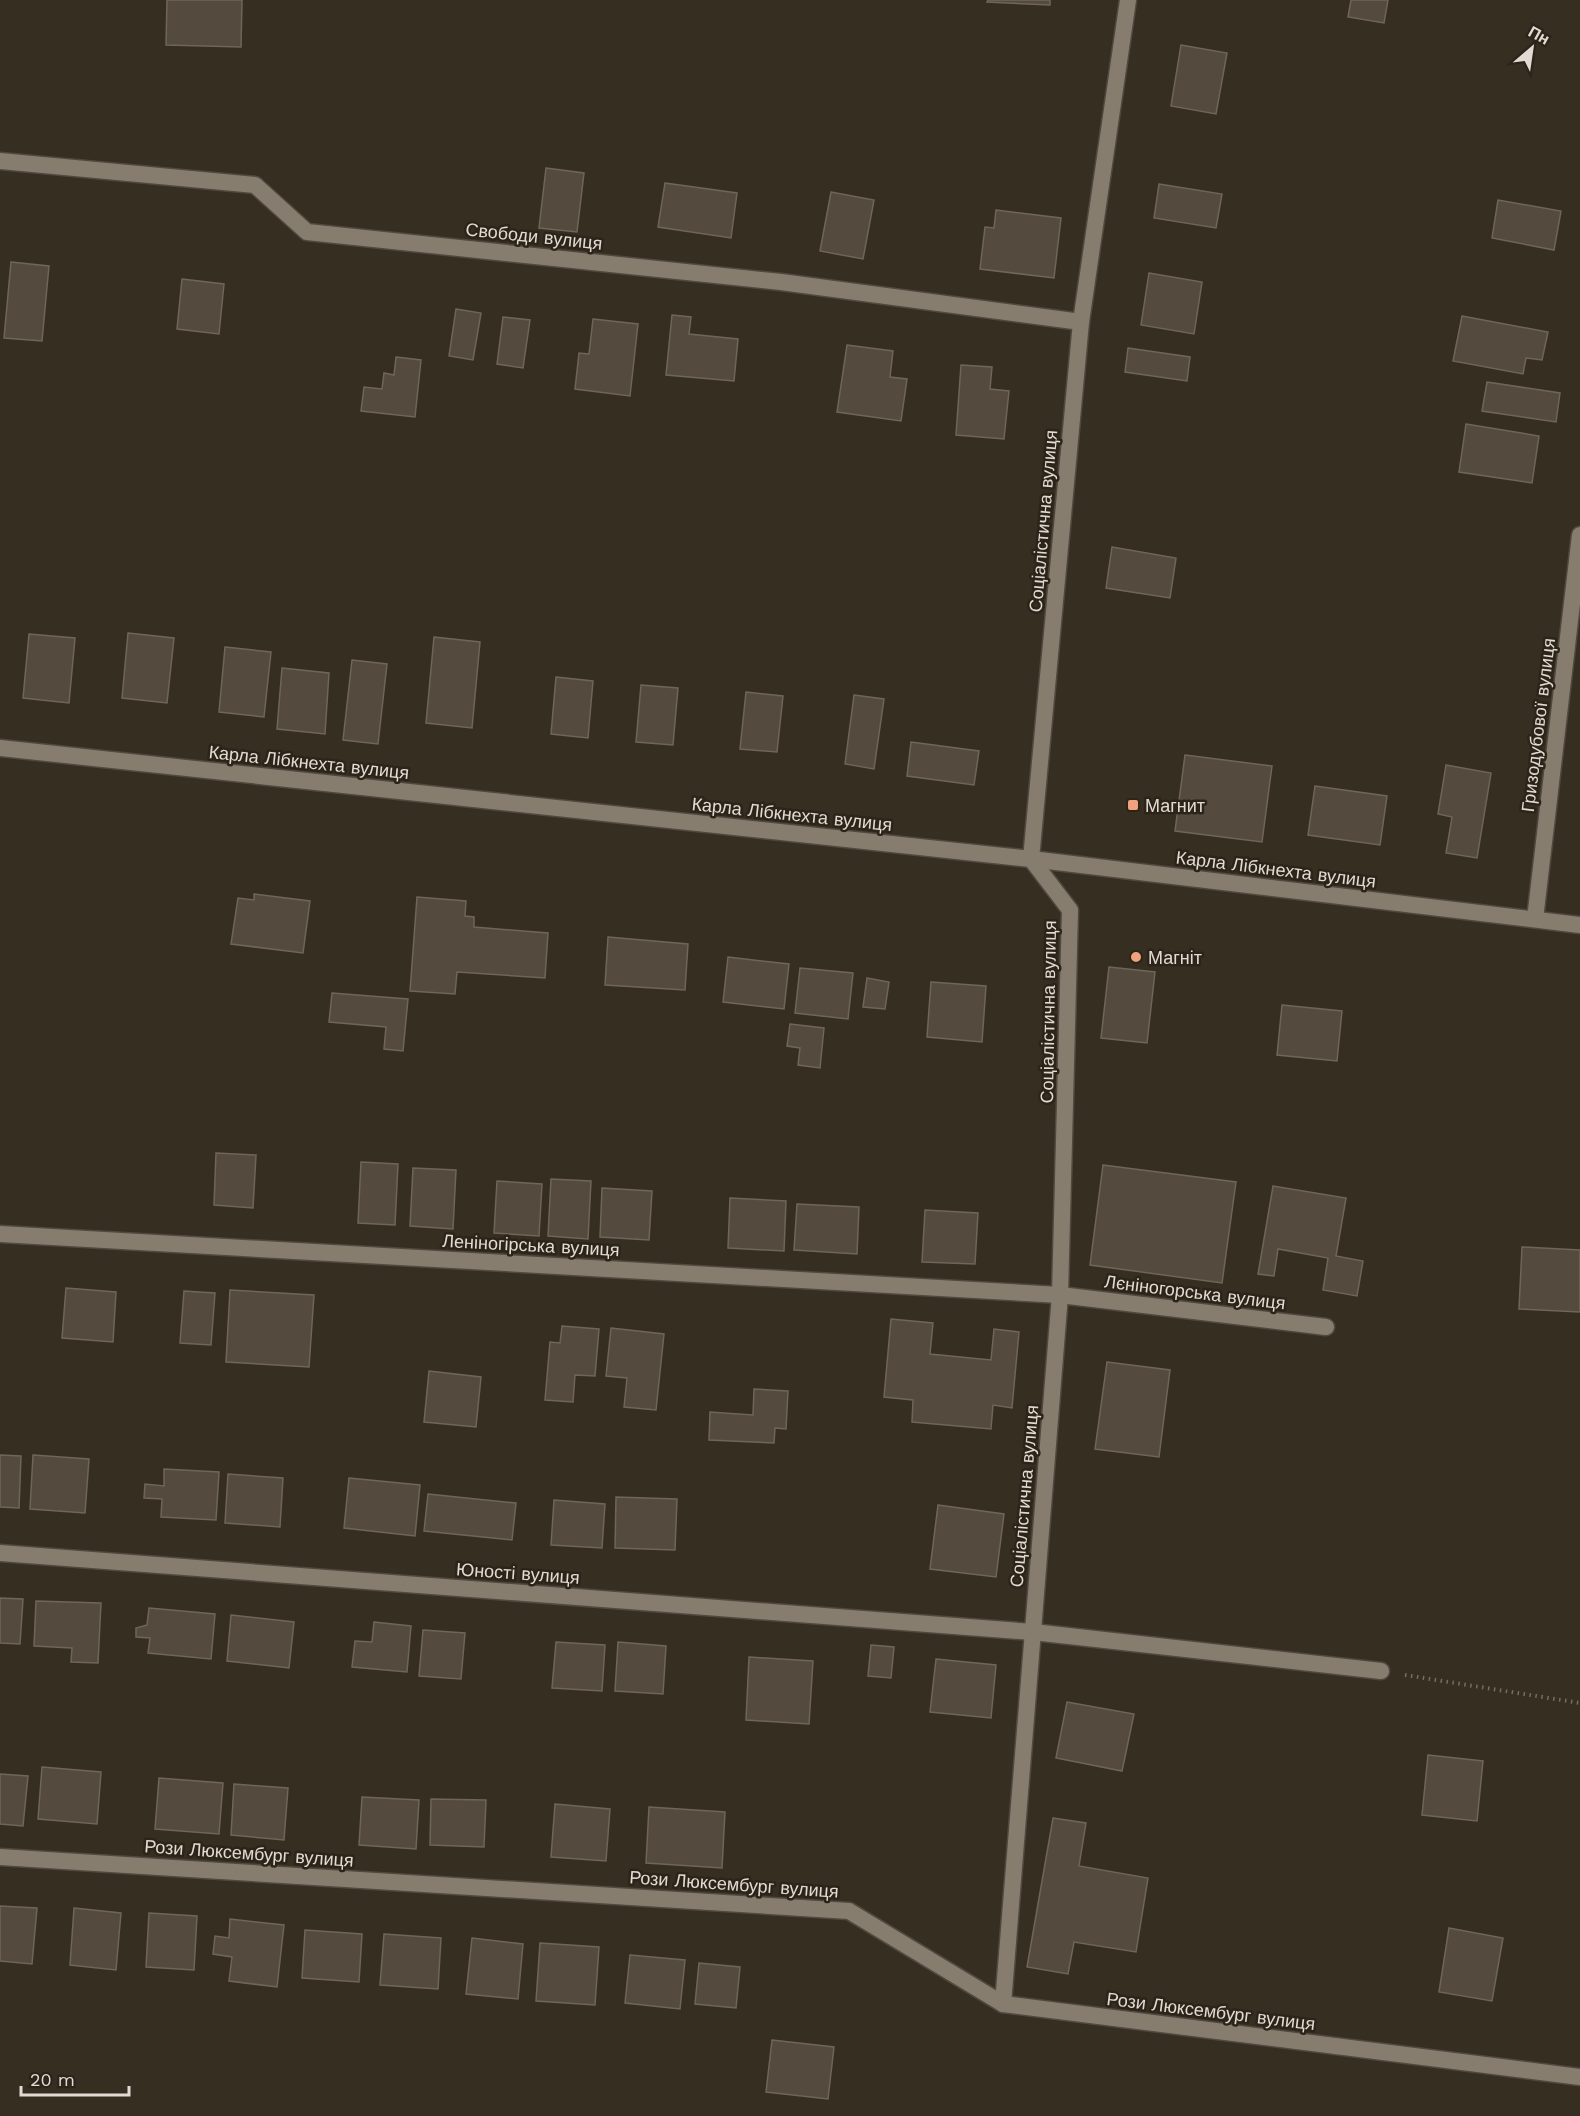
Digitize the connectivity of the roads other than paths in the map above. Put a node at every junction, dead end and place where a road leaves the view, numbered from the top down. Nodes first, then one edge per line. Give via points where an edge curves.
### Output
1 (1128, 0) edge
2 (0, 161) edge
3 (1081, 322) junction
4 (1580, 535) edge
5 (0, 748) edge
6 (1031, 859) junction
7 (1535, 919) junction
8 (1580, 925) edge
9 (0, 1234) edge
10 (1060, 1295) junction
11 (1326, 1327) dead end
12 (0, 1554) edge
13 (1033, 1632) junction
14 (1381, 1671) road end
15 (0, 1857) edge
16 (1003, 2004) junction
17 (1580, 2077) edge

1 - 3 street, Соціалістична вулиця
2 - 3 street, Свободи вулиця via 255,185 307,232 781,282
3 - 6 street, Соціалістична вулиця
4 - 7 street, Гризодубової вулиця
5 - 6 street, Карла Лібкнехта вулиця
6 - 7 street, Карла Лібкнехта вулиця
6 - 10 street, Соціалістична вулиця via 1070,910
7 - 8 street, Карла Лібкнехта вулиця
9 - 10 street, Леніногірська вулиця
10 - 11 street, Лєніногорська вулиця
10 - 13 street, Соціалістична вулиця
12 - 13 street, Юності вулиця
13 - 14 street, Юності вулиця
13 - 16 street, Соціалістична вулиця
15 - 16 street, Рози Люксембург вулиця via 849,1911
16 - 17 street, Рози Люксембург вулиця

